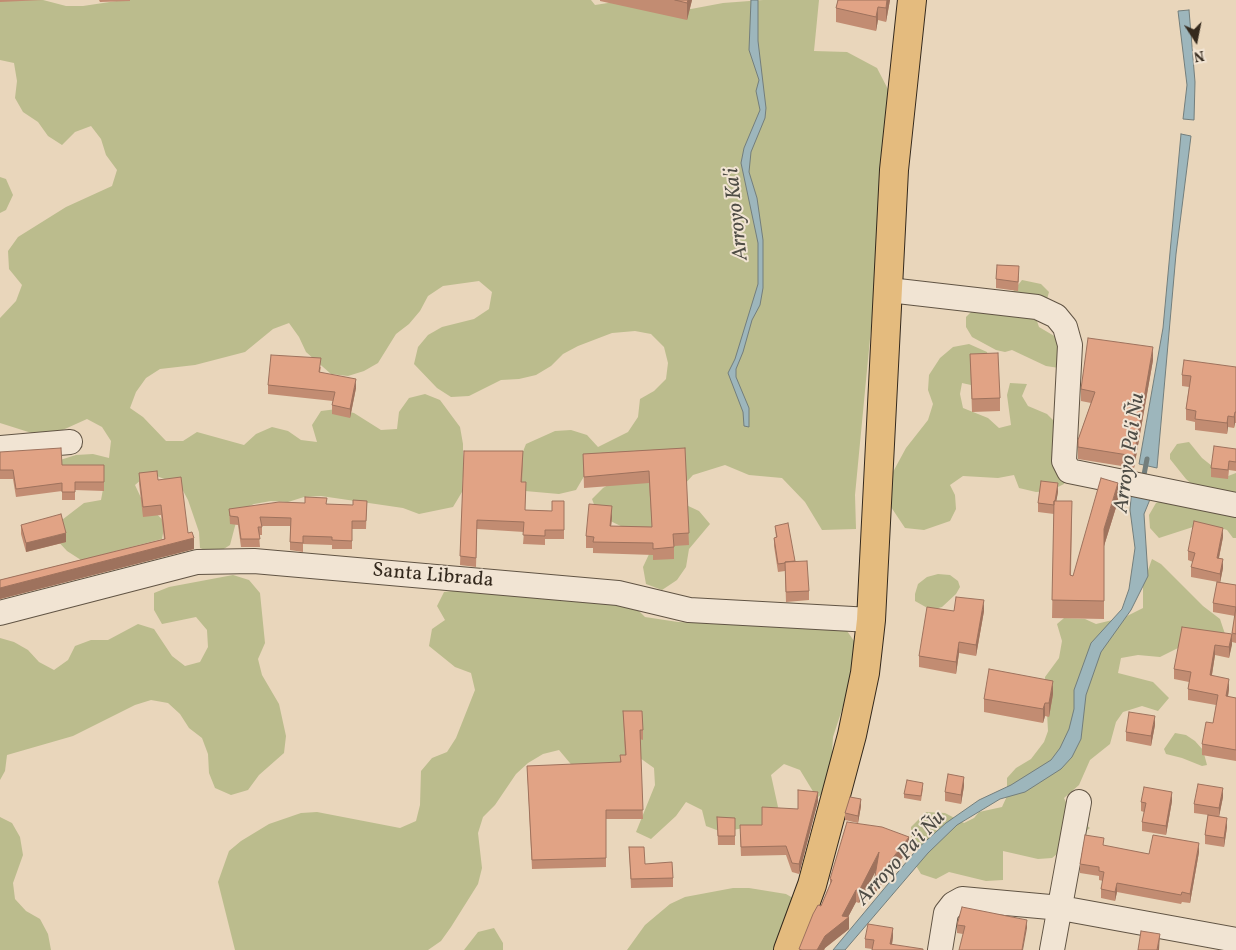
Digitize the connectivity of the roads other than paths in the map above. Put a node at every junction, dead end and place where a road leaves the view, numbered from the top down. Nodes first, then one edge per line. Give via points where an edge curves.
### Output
1 (912, 0) edge
2 (889, 290) junction
3 (70, 442) dead end
4 (0, 448) edge
5 (1236, 505) edge
6 (0, 613) edge
7 (871, 620) junction
8 (1079, 802) dead end
9 (1061, 908) junction
10 (1236, 942) edge
11 (788, 950) edge
12 (940, 950) edge
13 (1052, 950) edge
14 (1235, 950) edge

1 - 2 main road via 894,170
2 - 5 street via 1036,307 1056,316 1065,327 1070,345 1066,466 1069,471
2 - 7 main road
3 - 4 street
6 - 7 street, Santa Librada via 197,562 254,561 618,593 689,610
7 - 11 main road via 865,673 852,734 812,885
8 - 9 street
9 - 10 street
9 - 12 street via 962,899 953,904 946,914
9 - 13 street
10 - 14 street

